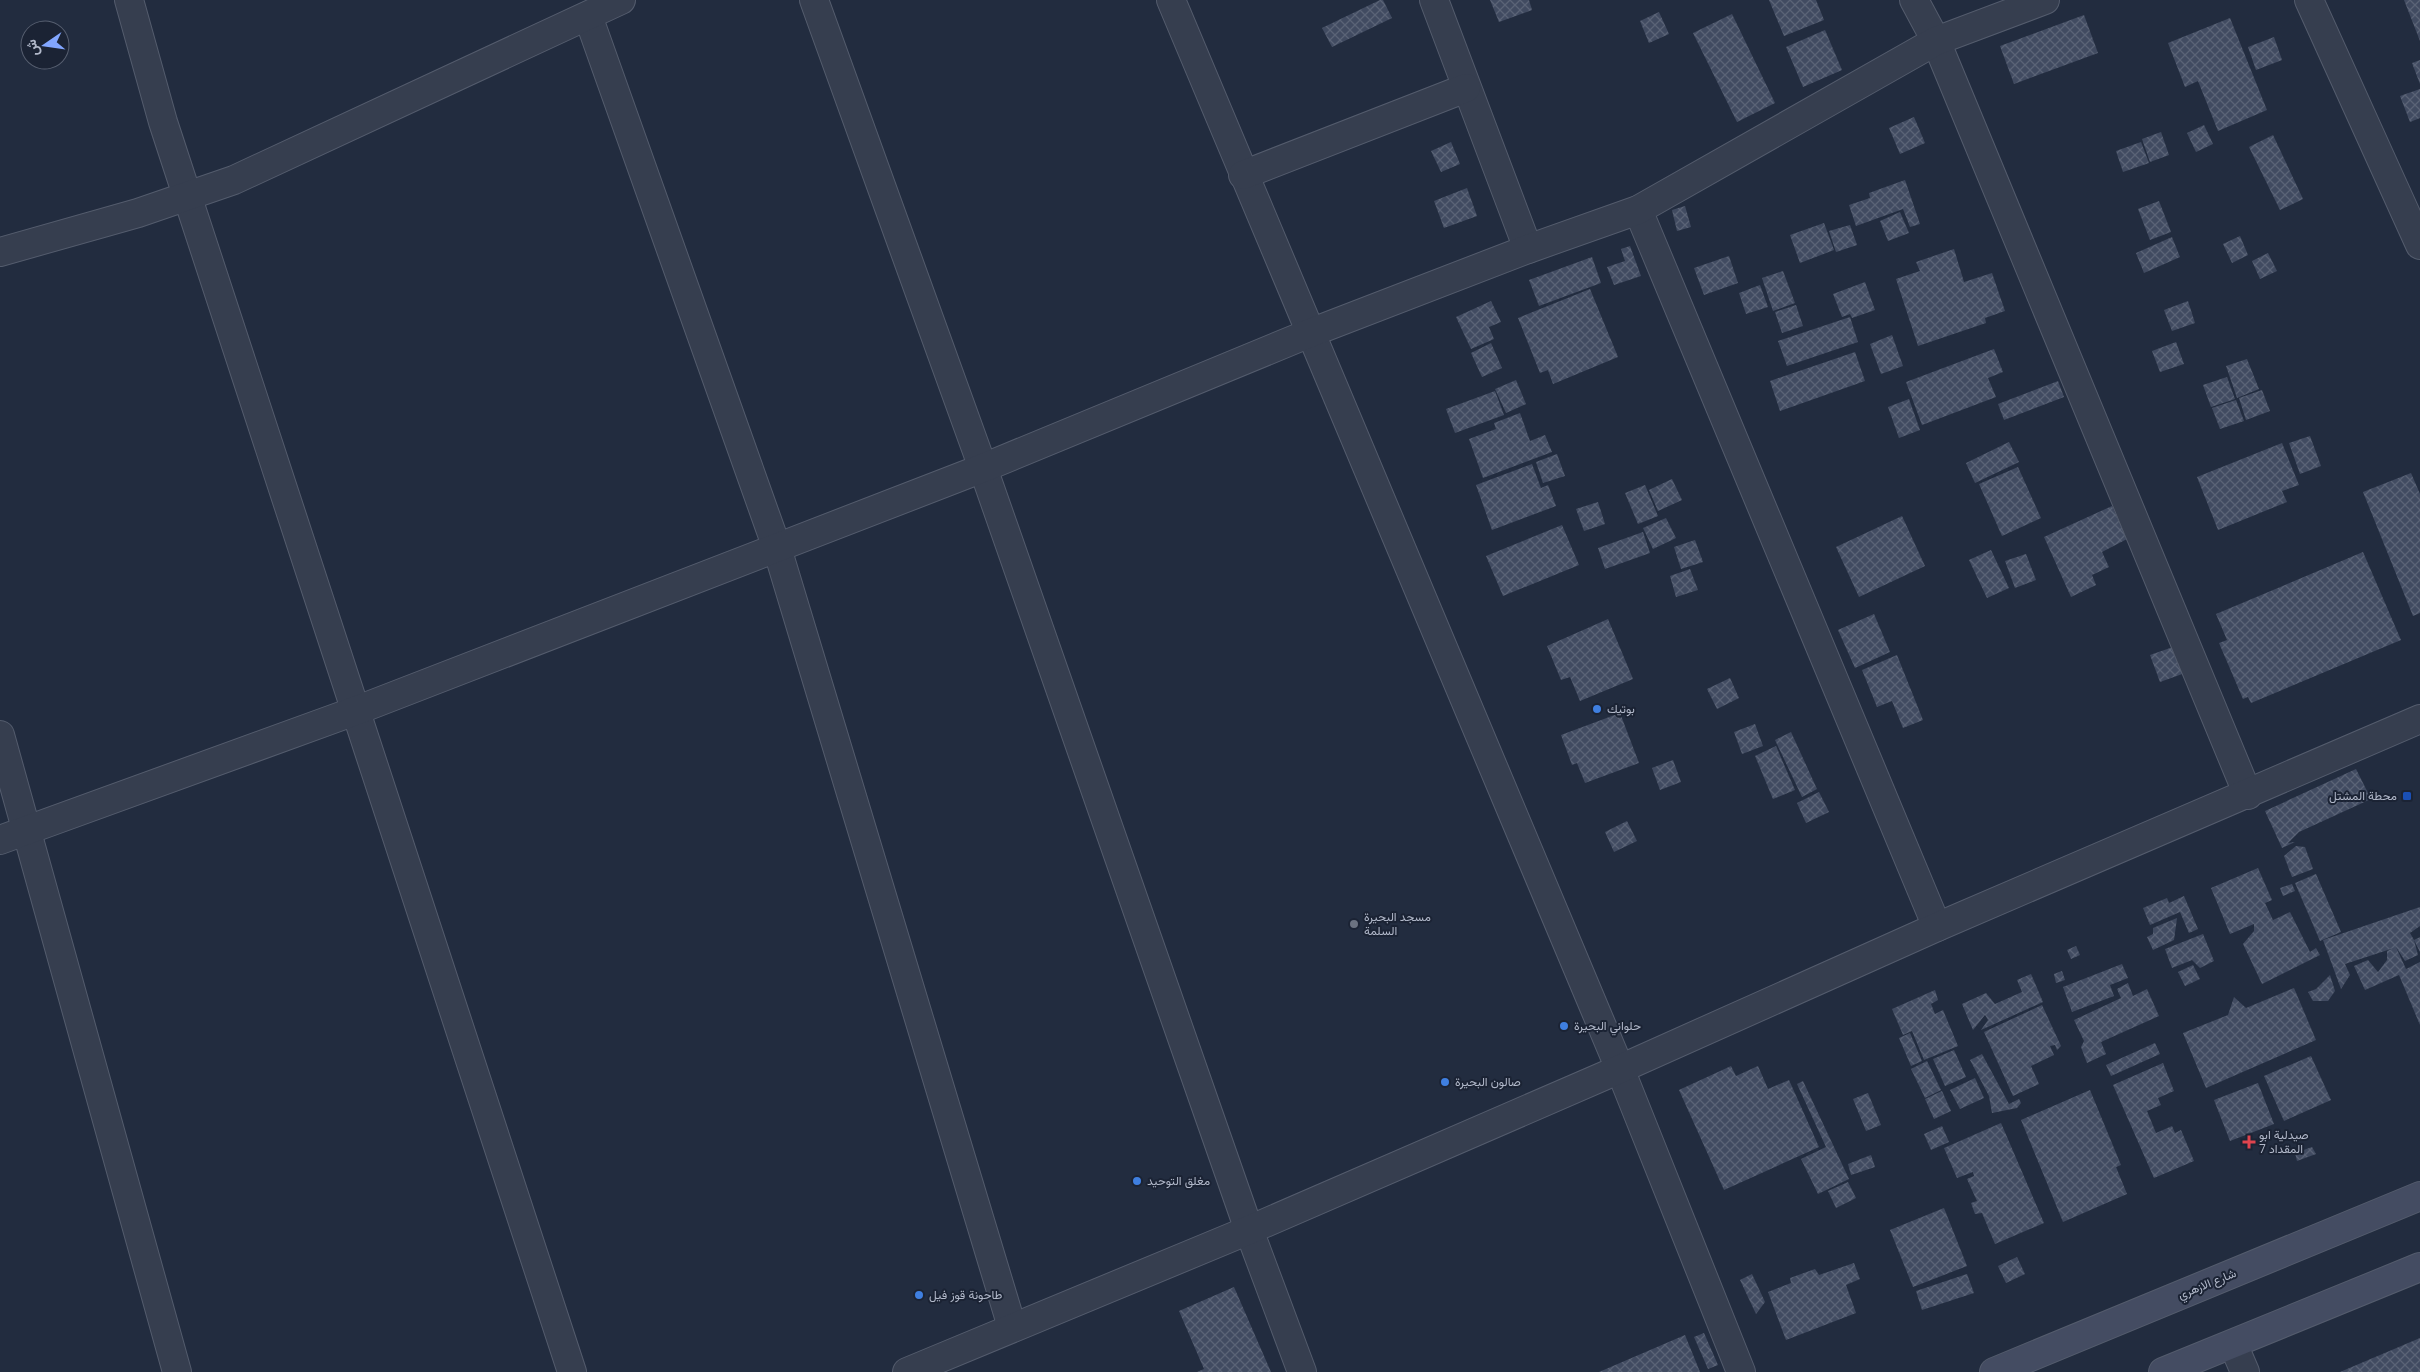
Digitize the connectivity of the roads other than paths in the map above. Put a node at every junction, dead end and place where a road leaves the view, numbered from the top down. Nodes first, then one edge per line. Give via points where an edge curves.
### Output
1 (129, 0) edge
2 (621, 0) edge
3 (814, 0) edge
4 (1171, 0) edge
5 (1434, 0) edge
6 (1914, 0) edge
7 (2045, 0) edge
8 (2309, 0) edge
9 (588, 16) junction
10 (1936, 41) junction
11 (1466, 88) junction
12 (1243, 175) junction
13 (189, 197) junction
14 (1638, 210) junction
15 (2420, 246) edge
16 (1528, 249) junction
17 (0, 252) edge
18 (1310, 334) junction
19 (983, 468) junction
20 (777, 548) junction
21 (355, 711) junction
22 (2420, 719) edge
23 (0, 735) edge
24 (2248, 795) junction
25 (28, 830) junction
26 (0, 840) edge
27 (1937, 927) junction
28 (1620, 1069) junction
29 (2420, 1196) edge
30 (1249, 1230) junction
31 (2420, 1267) edge
32 (1012, 1327) junction
33 (2233, 1344) junction
34 (177, 1372) edge
35 (572, 1372) edge
36 (907, 1372) edge
37 (1302, 1372) edge
38 (1741, 1372) edge
39 (1994, 1372) edge
40 (2163, 1372) edge
41 (2245, 1372) edge

1 - 13 street via 163,122
2 - 9 street
3 - 19 street
4 - 12 street
5 - 11 street
6 - 10 street
7 - 10 street
8 - 15 street
9 - 13 street via 234,180
9 - 20 street
10 - 14 street
10 - 24 street
11 - 12 street
11 - 16 street
12 - 18 street
13 - 17 street
13 - 21 street
14 - 16 street
14 - 27 street
16 - 18 street
18 - 19 street
18 - 28 street
19 - 20 street
19 - 30 street
20 - 21 street
20 - 32 street
21 - 25 street
21 - 35 street
22 - 24 street
23 - 25 street
24 - 27 street
25 - 26 street
25 - 34 street
27 - 28 street
28 - 30 street
28 - 38 street
29 - 39 street, شارع الازهري
30 - 32 street
30 - 37 street
31 - 33 street
32 - 36 street
33 - 40 street
33 - 41 street

